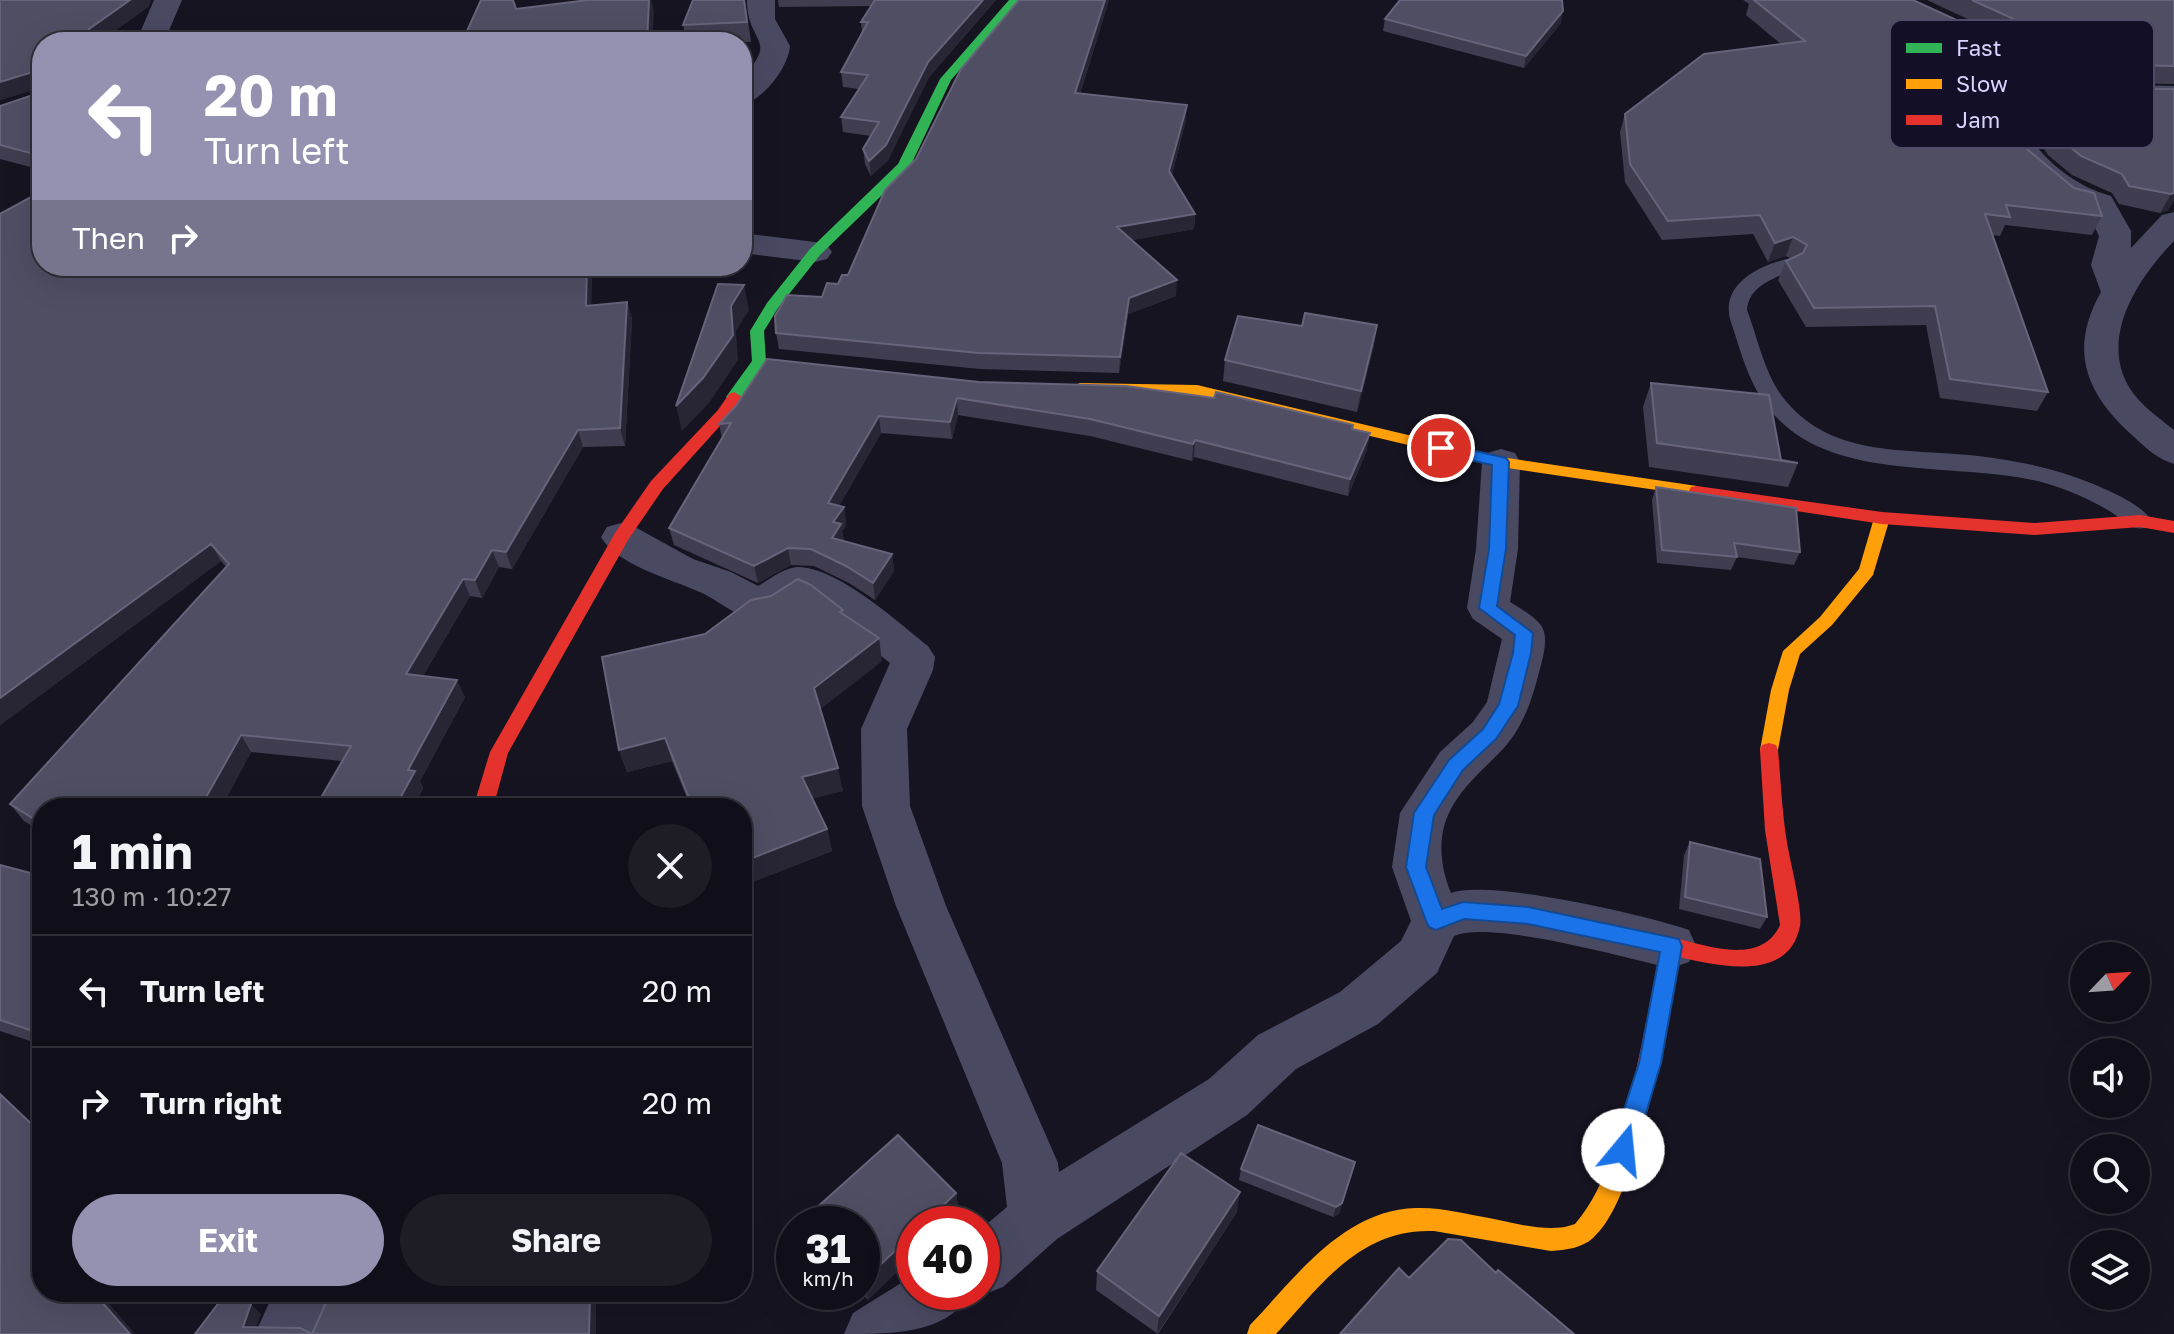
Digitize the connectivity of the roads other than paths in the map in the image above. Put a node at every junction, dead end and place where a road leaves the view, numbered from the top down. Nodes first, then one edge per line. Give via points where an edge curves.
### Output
1 (168, 0) edge
2 (761, 0) edge
3 (1015, 0) edge
4 (154, 32) edge
5 (752, 85) edge
6 (2020, 148) edge
7 (2174, 222) edge
8 (752, 244) edge
9 (815, 252) junction
10 (1787, 265) edge
11 (2118, 292) junction
12 (1054, 387) edge
13 (2174, 451) edge
14 (1501, 462) junction
15 (1882, 518) junction
16 (2140, 521) junction
17 (2174, 527) edge
18 (621, 537) junction
19 (486, 798) edge
20 (1436, 921) junction
21 (1671, 946) junction
22 (1037, 1219) junction
23 (1000, 1251) edge
24 (301, 1302) edge
25 (912, 1310) edge
26 (285, 1334) edge
27 (874, 1334) edge
28 (1259, 1334) edge

1 - 4 street
2 - 5 street via 761,19 776,46 774,61
3 - 9 street via 946,79 904,166
6 - 11 street via 2077,197 2100,203 2115,227 2116,247 2108,265
7 - 11 street via 2148,247
8 - 9 street
9 - 18 street via 757,331 766,362 657,485
10 - 16 lane via 1741,289 1737,310 1777,405 1806,433 1855,454 1975,462 2070,481
11 - 13 street via 2102,330 2099,354 2109,385
12 - 14 street via 1197,390
14 - 15 street
14 - 20 street via 1488,608 1524,633 1522,653 1508,706 1489,734 1456,765 1424,813 1416,867
15 - 16 street via 2035,529
15 - 21 street via 1867,571 1826,621 1792,651 1780,690 1769,748 1790,925 1787,939 1780,948 1734,958
16 - 17 street
18 - 19 street via 499,752
18 - 22 street via 759,605 798,582 832,594 913,657 884,729 886,806 921,906 1030,1163
20 - 21 street via 1463,910 1528,915
20 - 22 street via 1419,957 1359,1008 1277,1052 1228,1097
21 - 28 street via 1650,1063 1619,1165 1582,1233 1553,1241 1414,1219 1366,1233 1340,1249
22 - 23 street
24 - 26 street
25 - 27 street

